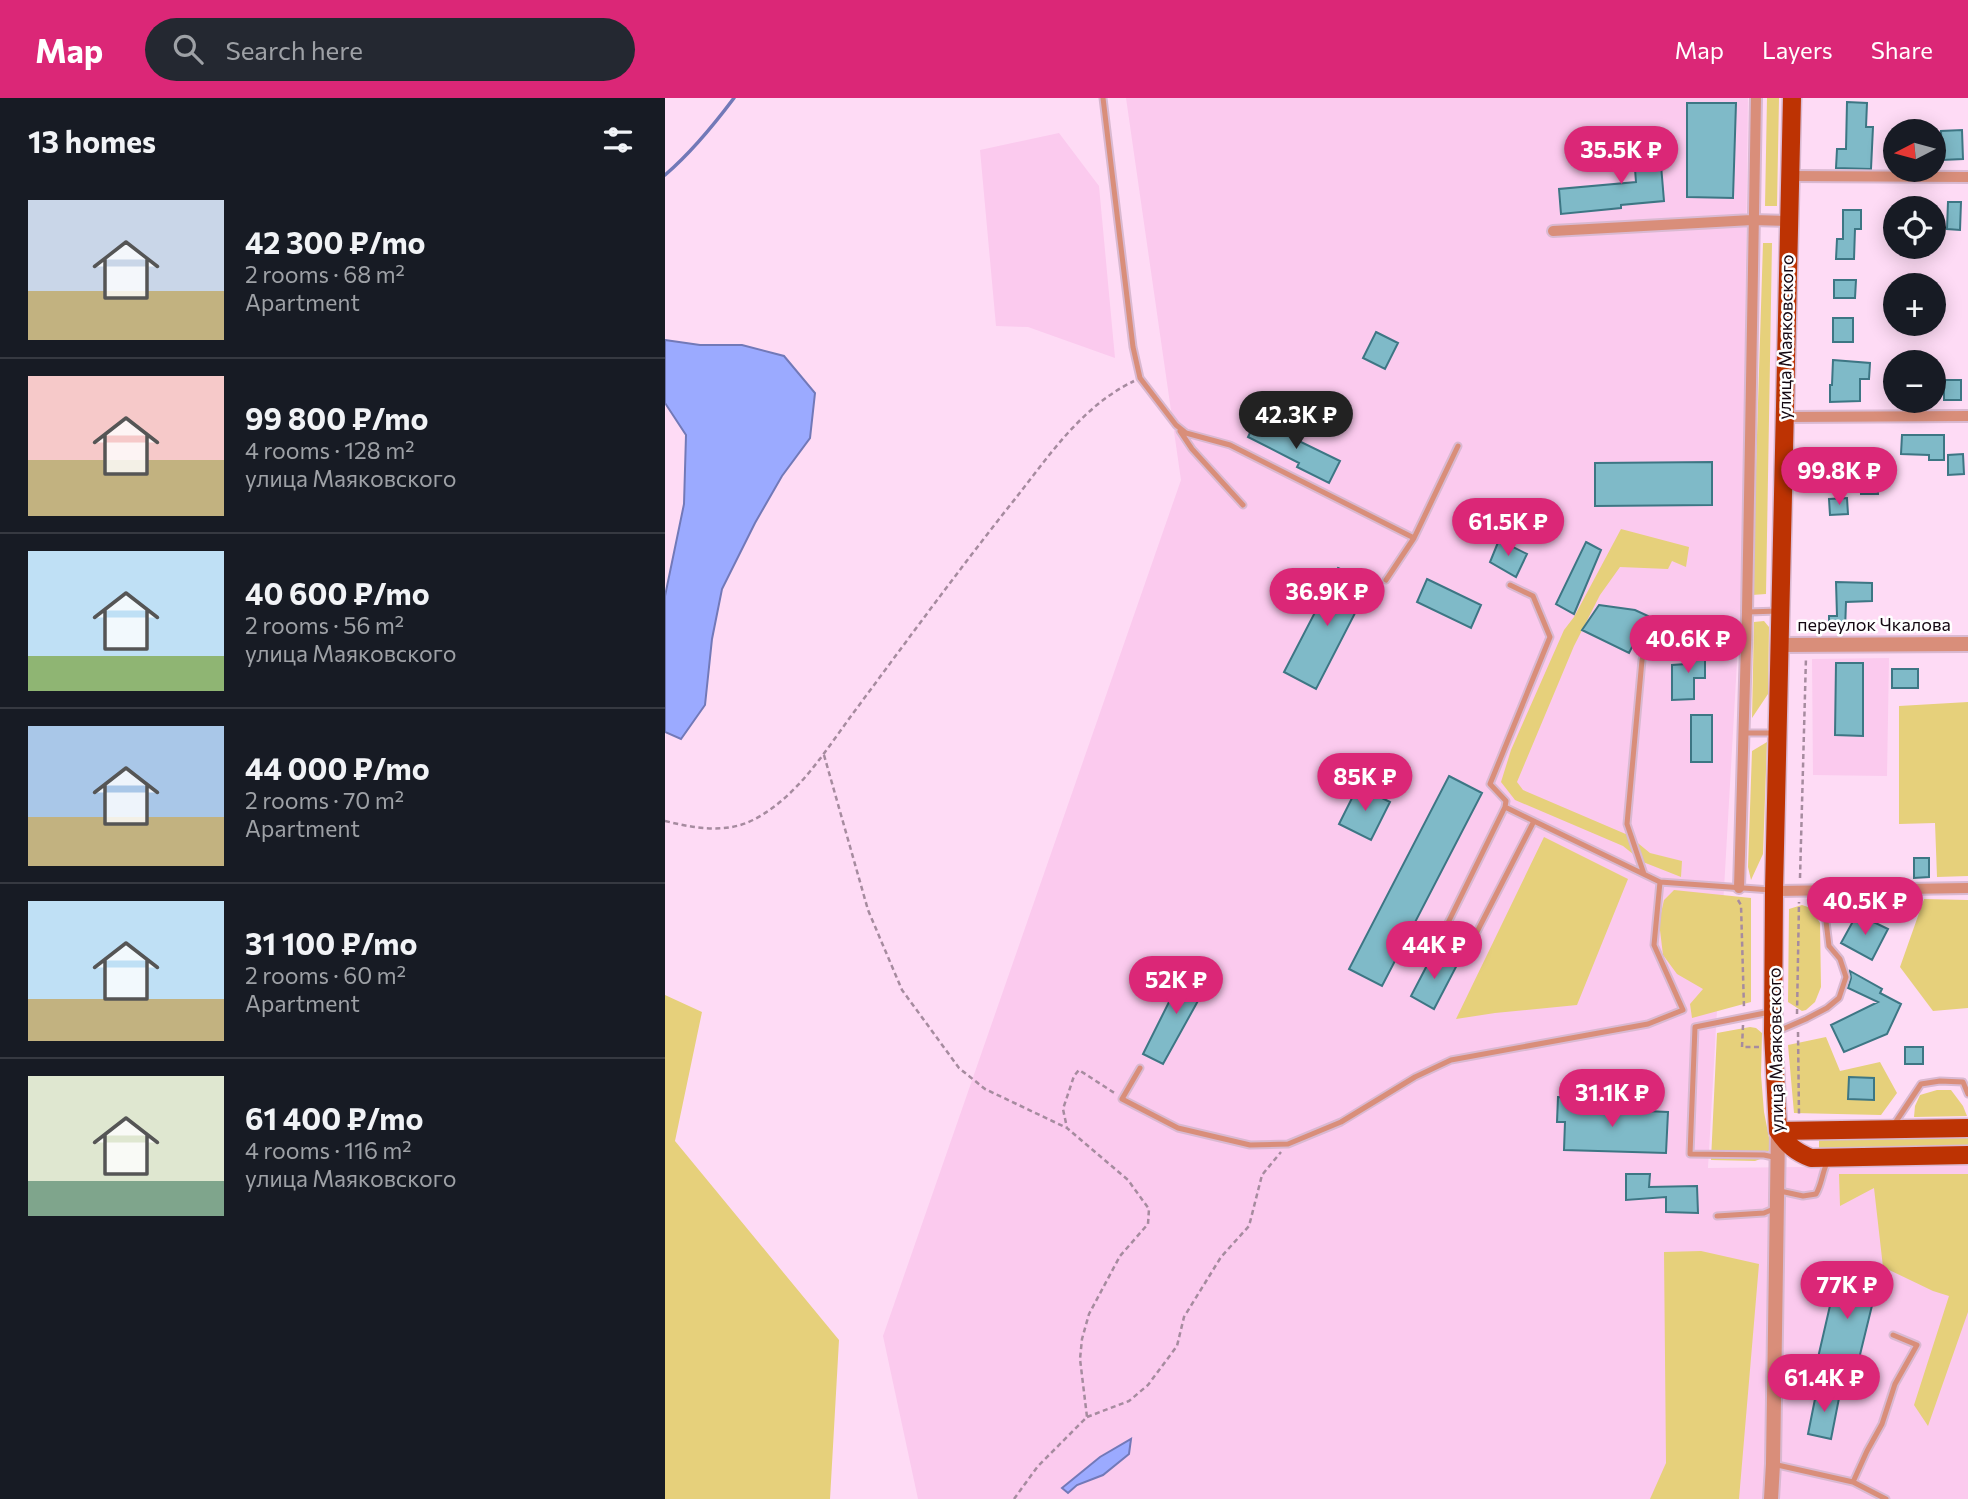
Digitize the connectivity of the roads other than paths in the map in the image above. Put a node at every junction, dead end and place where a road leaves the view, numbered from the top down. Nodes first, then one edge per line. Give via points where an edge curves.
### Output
1 (1103, 98) edge
2 (1756, 98) edge
3 (1792, 98) edge
4 (1790, 176) junction
5 (1968, 177) edge
6 (1752, 219) junction
7 (1788, 221) junction
8 (1553, 231) dead end
9 (1968, 416) edge
10 (1785, 417) junction
11 (1176, 425) junction
12 (1458, 446) dead end
13 (1243, 505) dead end
14 (1414, 538) junction
15 (1386, 580) dead end
16 (1510, 585) dead end
17 (1781, 611) junction
18 (1747, 612) junction
19 (1653, 626) dead end
20 (1968, 644) edge
21 (1781, 645) junction
22 (1744, 733) junction
23 (1778, 733) junction
24 (1505, 807) junction
25 (1534, 821) junction
26 (1644, 874) junction
27 (1661, 882) junction
28 (1735, 888) junction
29 (1968, 888) edge
30 (1802, 890) junction
31 (1774, 891) junction
32 (1773, 1012) junction
33 (1774, 1040) junction
34 (1140, 1068) dead end
35 (1968, 1094) edge
36 (1968, 1128) edge
37 (1891, 1129) junction
38 (1777, 1131) junction
39 (1968, 1155) edge
40 (1778, 1158) junction
41 (1829, 1159) junction
42 (1777, 1190) junction
43 (1776, 1207) junction
44 (1717, 1216) dead end
45 (1893, 1335) dead end
46 (1773, 1464) junction
47 (1853, 1482) junction
48 (1771, 1499) edge
49 (1887, 1499) edge

1 - 11 lane via 1133,347 1140,378
2 - 6 street, улица Маяковского
3 - 4 main road, улица Маяковского
4 - 5 street
4 - 7 main road, улица Маяковского
6 - 7 street
6 - 8 street
6 - 18 street, улица Маяковского
7 - 10 main road, улица Маяковского
9 - 10 street
10 - 17 main road, улица Маяковского
11 - 13 lane
11 - 14 lane via 1187,433 1230,445
12 - 14 lane
14 - 15 lane
16 - 24 lane via 1533,596 1550,636 1490,784 1506,801
17 - 18 lane
17 - 21 main road, улица Маяковского
18 - 22 street, улица Маяковского
19 - 26 lane via 1642,660 1627,824
20 - 21 street, переулок Чкалова
21 - 23 main road, улица Маяковского
22 - 23 lane
22 - 28 street, улица Маяковского
23 - 31 main road, улица Маяковского
24 - 25 lane
24 - 25 lane via 1439,940 1464,957
25 - 26 lane
26 - 27 lane
27 - 28 lane
27 - 34 lane via 1654,945 1683,1010 1649,1024 1451,1060 1341,1122 1288,1144 1250,1144 1178,1128 1122,1099
28 - 31 lane
29 - 30 street
30 - 31 street
30 - 33 lane via 1824,905 1829,946 1846,977 1839,998
31 - 32 main road, улица Маяковского
32 - 33 main road, улица Маяковского
32 - 40 lane via 1695,1027 1691,1154
33 - 38 main road, улица Маяковского
35 - 37 lane via 1963,1082 1921,1084
36 - 37 main road
37 - 38 main road
38 - 40 street, улица Маяковского
38 - 41 main road via 1796,1151
39 - 41 main road
40 - 42 street, улица Маяковского
41 - 42 lane via 1816,1194
42 - 43 street, улица Маяковского
43 - 44 lane via 1764,1213
43 - 46 street, улица Маяковского
45 - 47 lane via 1917,1345
46 - 47 lane
46 - 48 street, улица Маяковского
47 - 49 lane

